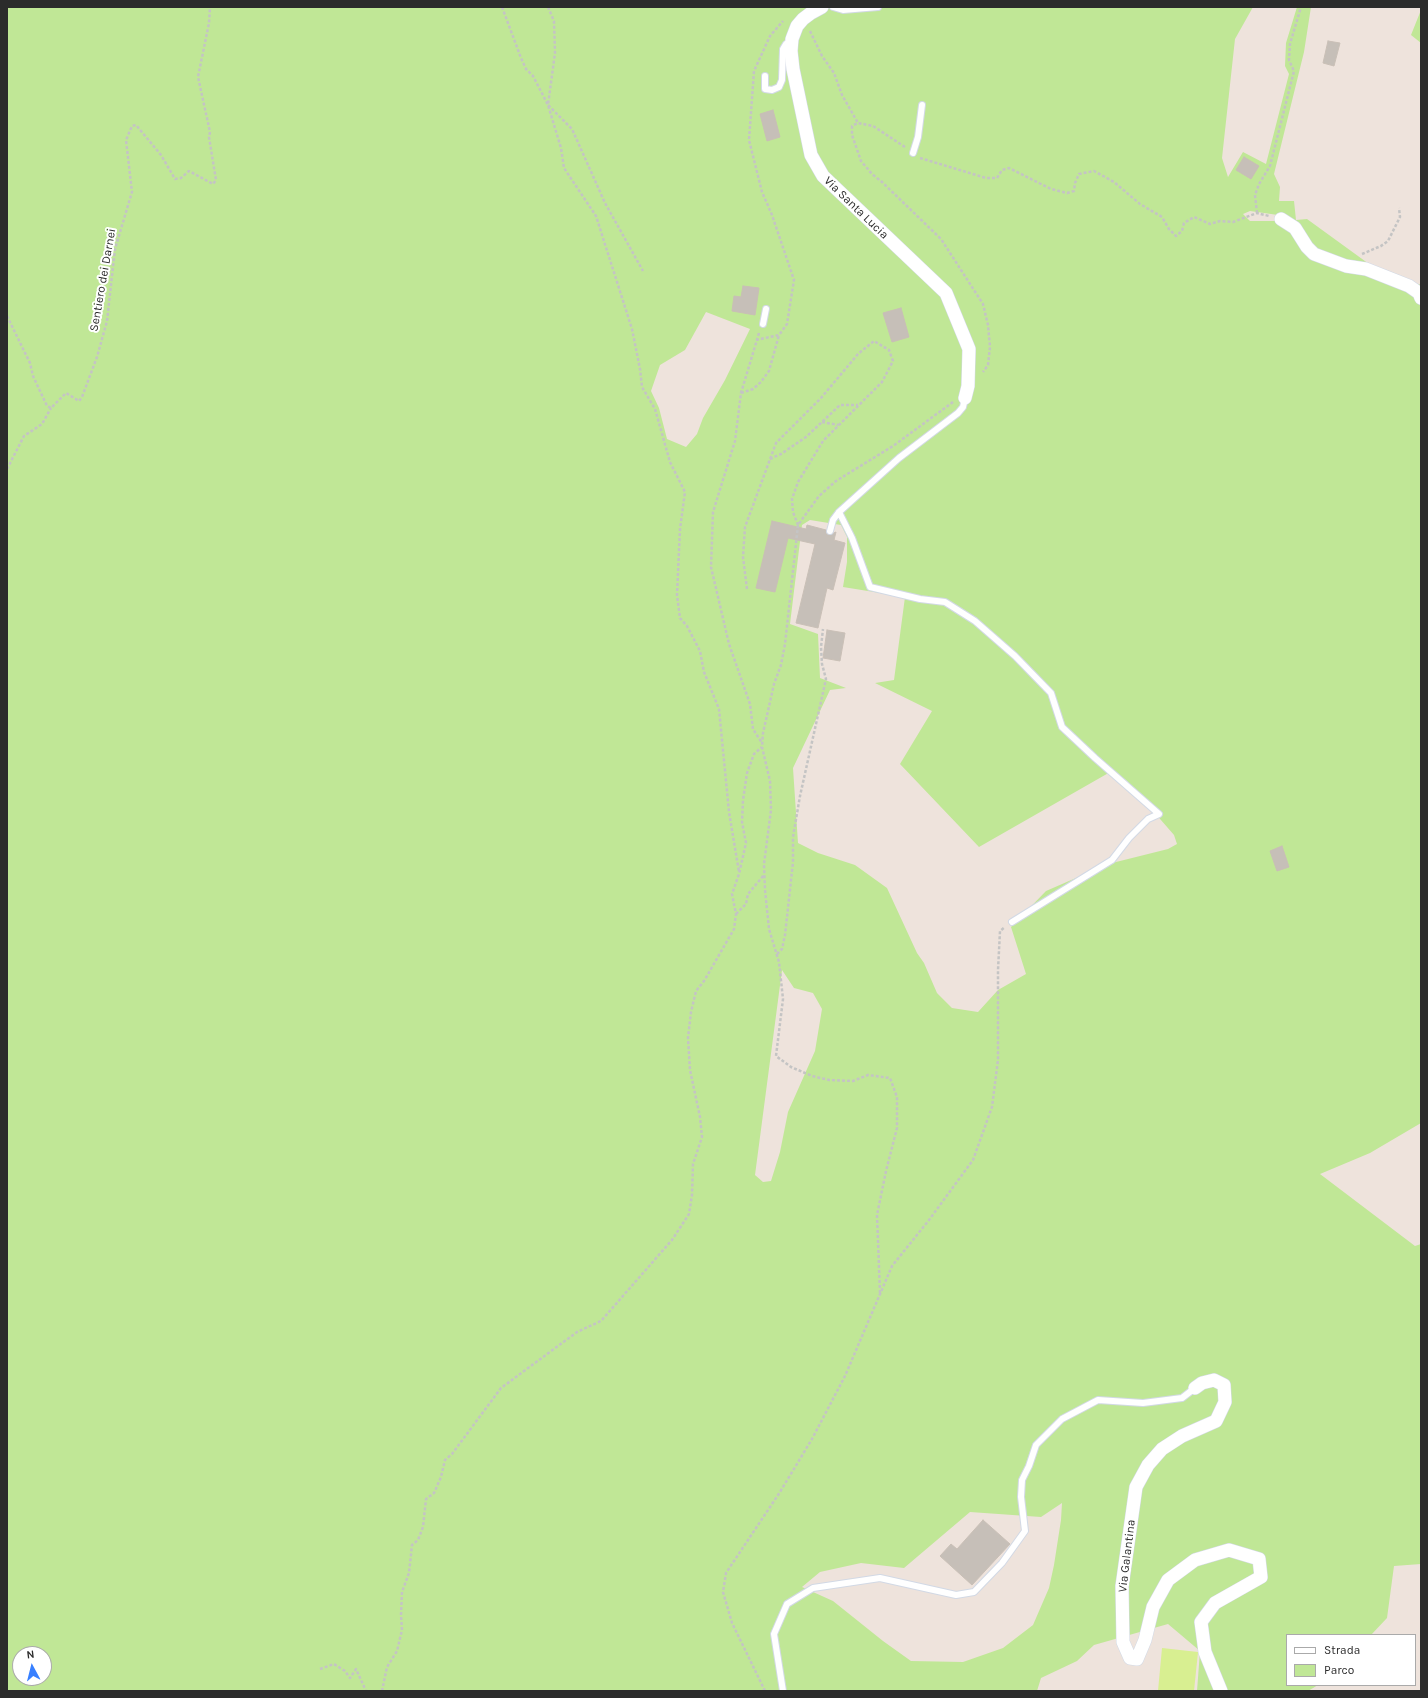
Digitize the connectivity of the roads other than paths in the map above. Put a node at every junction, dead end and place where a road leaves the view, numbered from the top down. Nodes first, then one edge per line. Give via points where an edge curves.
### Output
1 (822, 7) edge
2 (833, 7) edge
3 (878, 7) edge
4 (792, 41) junction
5 (765, 76) dead end
6 (922, 105) dead end
7 (912, 153) road end
8 (1281, 219) road end
9 (1421, 298) edge
10 (766, 309) dead end
11 (763, 324) road end
12 (966, 392) joint
13 (838, 512) junction
14 (830, 531) dead end
15 (1012, 922) road end
16 (1195, 1388) joint
17 (783, 1691) edge
18 (1221, 1691) edge

1 - 4 street, Via Santa Lucia via 797,26
2 - 3 lane via 843,10
4 - 5 lane via 783,49 782,80 779,87 765,89
4 - 12 street, Via Santa Lucia via 793,69 811,155 823,176 946,293 969,349
6 - 7 lane via 918,138
8 - 9 street via 1295,228 1314,254 1330,261 1366,269 1409,286 1419,293
10 - 11 lane
12 - 13 lane via 958,413 899,458
13 - 14 lane
13 - 15 lane via 852,538 870,587 945,602 975,621 1015,656 1051,693 1062,727 1159,814 1143,824 1112,860
16 - 17 lane via 1182,1398 1143,1403 1098,1400 1062,1419 1036,1446 1022,1480 1025,1531 1002,1563 974,1592 956,1594 880,1578 813,1588 787,1604 774,1634
16 - 18 street, Via Galantina via 1202,1382 1214,1380 1224,1385 1225,1402 1216,1421 1182,1436 1162,1449 1148,1464 1136,1487 1122,1586 1123,1642 1130,1658 1138,1659 1153,1607 1168,1580 1195,1560 1229,1550 1259,1559 1261,1577 1215,1603 1200,1622 1205,1652

